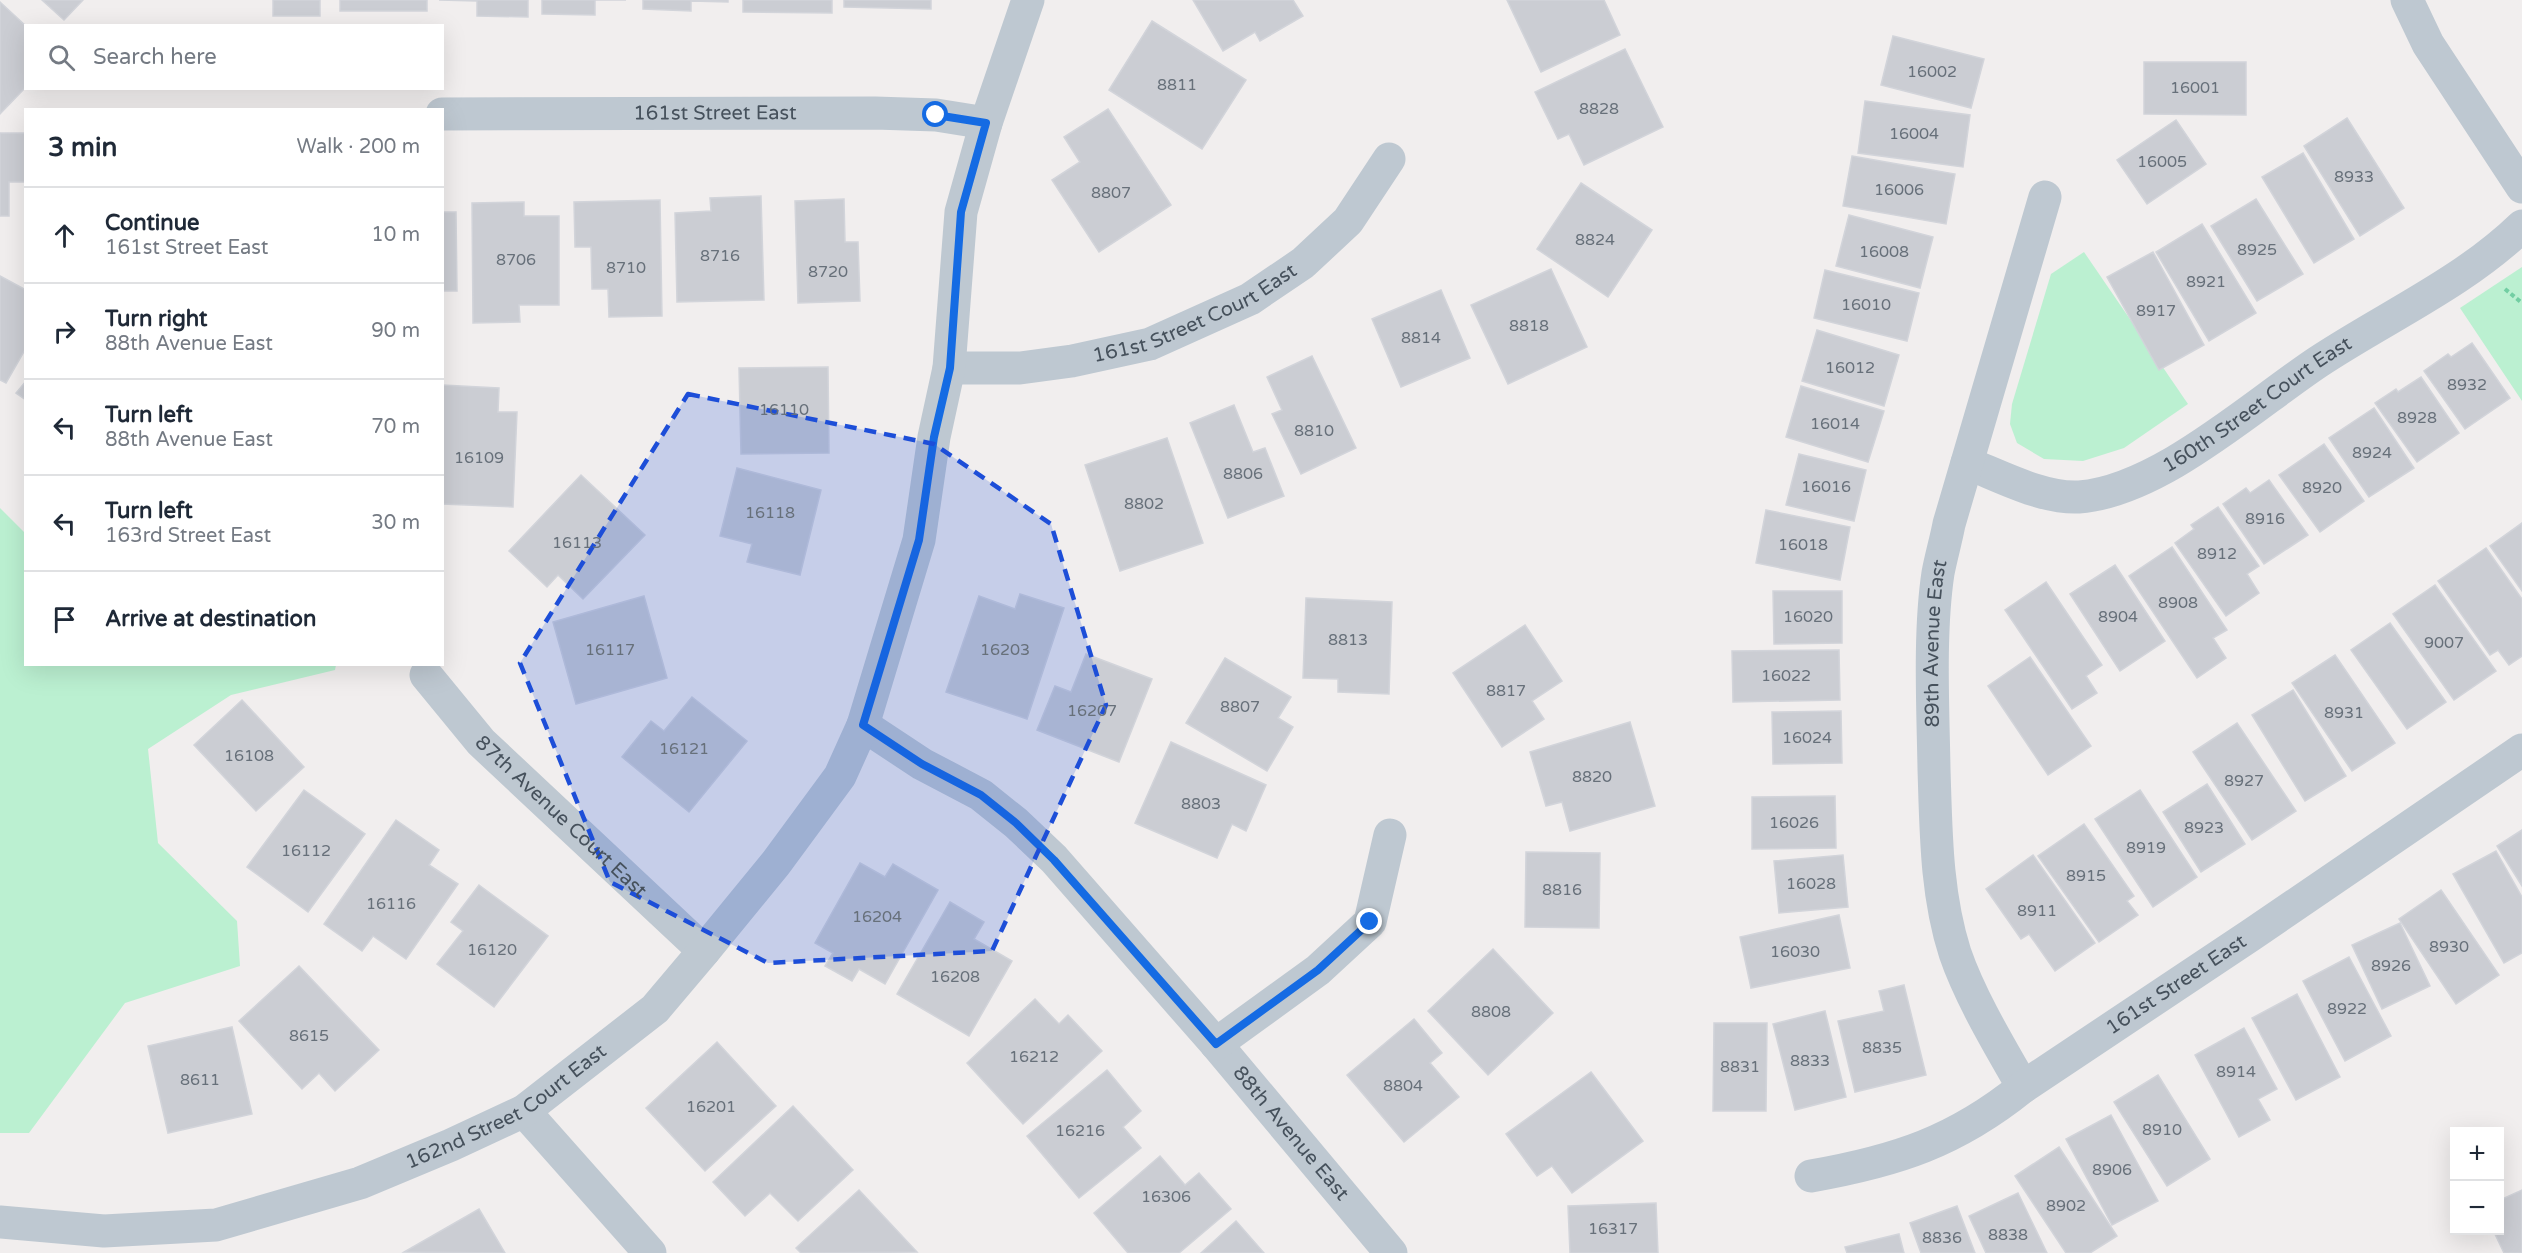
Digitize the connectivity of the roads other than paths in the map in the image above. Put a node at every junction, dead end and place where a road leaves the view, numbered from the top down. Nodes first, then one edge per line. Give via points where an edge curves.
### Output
1 (1028, 0) edge
2 (2407, 0) edge
3 (444, 114) edge
4 (986, 123) junction
5 (1389, 159) dead end
6 (2522, 187) edge
7 (2044, 197) dead end
8 (2522, 226) edge
9 (950, 368) junction
10 (1967, 463) junction
11 (426, 675) dead end
12 (863, 725) junction
13 (2522, 750) edge
14 (1390, 835) dead end
15 (704, 951) junction
16 (1216, 1044) junction
17 (2023, 1087) junction
18 (524, 1111) junction
19 (1811, 1176) dead end
20 (0, 1222) edge
21 (148, 1240) edge
22 (650, 1253) edge
23 (1391, 1253) edge

1 - 4 street
2 - 6 street via 2428,44
3 - 4 street, 161st Street East via 874,113 936,115
4 - 9 street via 961,212
5 - 9 street, 161st Street Court East via 1348,221 1303,263 1250,299 1150,344 1020,368
7 - 10 street, 89th Avenue East
8 - 10 street, 160th Street Court East via 2456,277 2319,362 2150,476 2079,497 2040,492
9 - 12 street via 934,437 919,540
10 - 17 street, 89th Avenue East via 1941,563 1935,607 1936,843 1942,904 1956,955 1990,1029
11 - 15 street, 87th Avenue Court East via 481,742
12 - 15 street, 162nd Street Court East via 840,776
12 - 16 street, 88th Avenue East via 922,764 981,795 1016,823 1054,860
13 - 17 street, 161st Street East
14 - 16 street via 1370,922 1318,970
15 - 18 street, 162nd Street Court East via 655,1009
16 - 23 street, 88th Avenue East
17 - 19 street, 161st Street East via 1945,1139 1905,1156
18 - 21 street, 162nd Street Court East via 360,1183 216,1225
18 - 22 street
20 - 21 street, 162nd Street Court East via 104,1231

